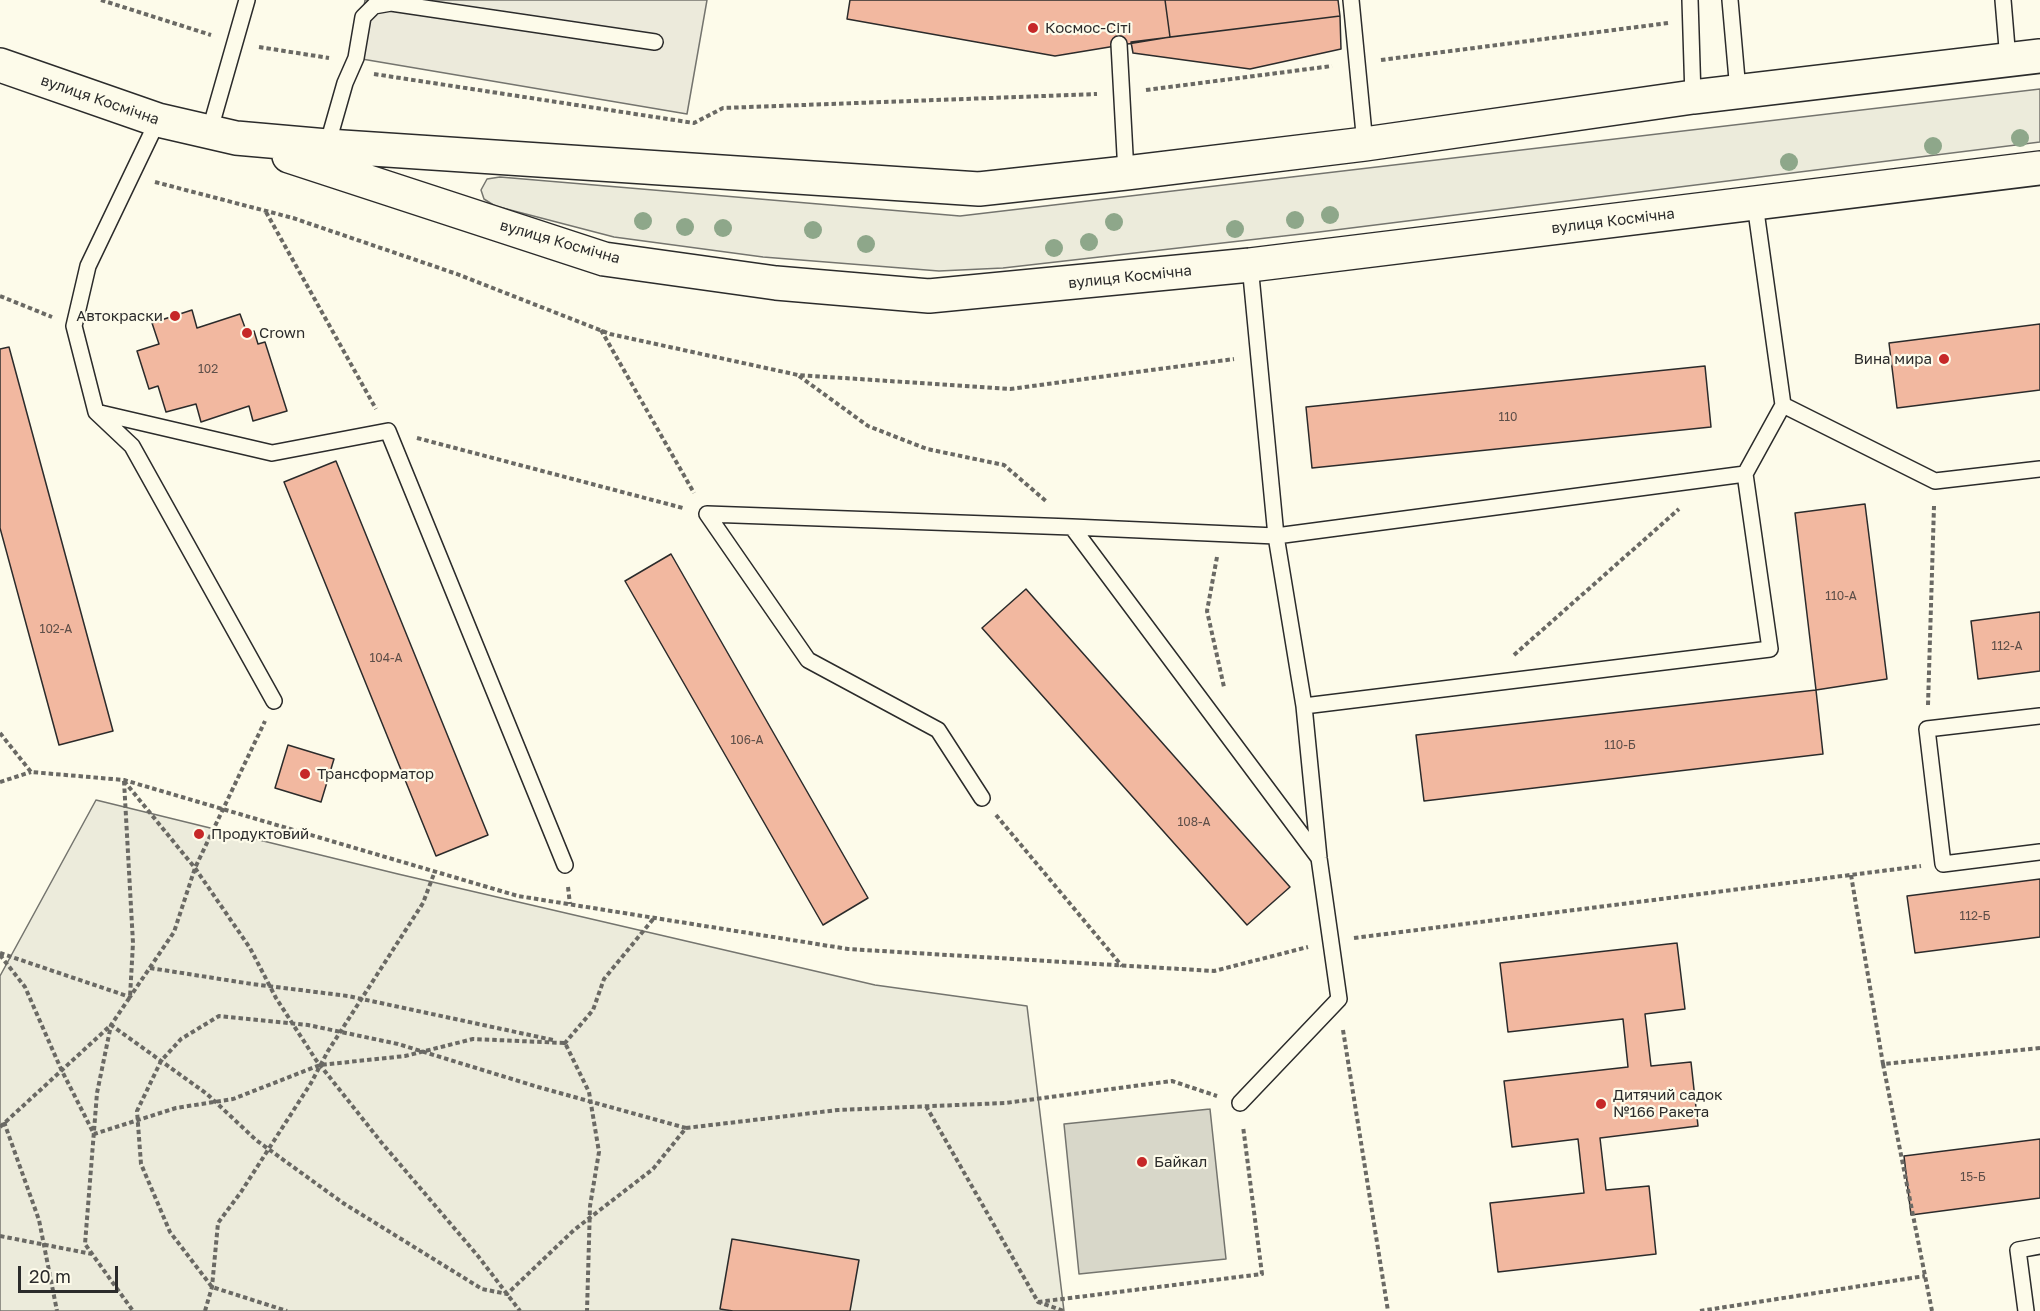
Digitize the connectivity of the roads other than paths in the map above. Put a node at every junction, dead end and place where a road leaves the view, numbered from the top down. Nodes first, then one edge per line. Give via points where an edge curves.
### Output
1 (247, 0) edge
2 (1351, 0) edge
3 (1730, 0) edge
4 (2003, 0) edge
5 (1690, 4) edge
6 (655, 42) dead end
7 (1119, 44) dead end
8 (2024, 58) edge
9 (0, 65) edge
10 (1738, 91) junction
11 (1693, 97) junction
12 (158, 120) junction
13 (222, 136) junction
14 (1365, 144) junction
15 (327, 146) junction
16 (2040, 168) edge
17 (1126, 174) junction
18 (1755, 204) junction
19 (1250, 265) junction
20 (1783, 405) junction
21 (96, 412) junction
22 (2040, 469) edge
23 (1745, 474) junction
24 (1075, 527) junction
25 (1276, 536) junction
26 (274, 701) road end
27 (1304, 706) junction
28 (2040, 716) edge
29 (982, 798) road end
30 (2040, 852) edge
31 (1319, 858) junction
32 (565, 865) dead end
33 (1240, 1103) road end
34 (2040, 1246) edge
35 (2026, 1311) edge

1 - 13 lane
2 - 14 lane
3 - 10 lane
4 - 8 lane
5 - 11 lane
6 - 15 lane via 391,3 374,6 363,17 356,58
7 - 17 lane
8 - 10 main road, вулиця Космічна
9 - 12 main road, вулиця Космічна
10 - 11 main road, вулиця Космічна
11 - 14 main road, вулиця Космічна
12 - 13 main road, вулиця Космічна
12 - 21 lane via 88,266 74,326
13 - 15 main road, вулиця Космічна
13 - 19 main road, вулиця Космічна via 604,259 776,283 930,296
14 - 17 main road, вулиця Космічна
15 - 17 main road, вулиця Космічна via 979,189
16 - 18 main road, вулиця Космічна
18 - 19 main road, вулиця Космічна
18 - 20 lane
19 - 25 lane
20 - 22 lane via 1935,481
20 - 23 lane
21 - 26 lane via 132,446
21 - 32 lane via 272,453 388,430
23 - 25 lane
23 - 27 lane via 1770,649
24 - 25 lane
24 - 29 lane via 707,514 807,660 938,730
24 - 31 lane
25 - 27 lane
27 - 31 lane
28 - 30 lane via 1928,729 1943,864
31 - 33 lane via 1339,999
34 - 35 lane via 2018,1250

